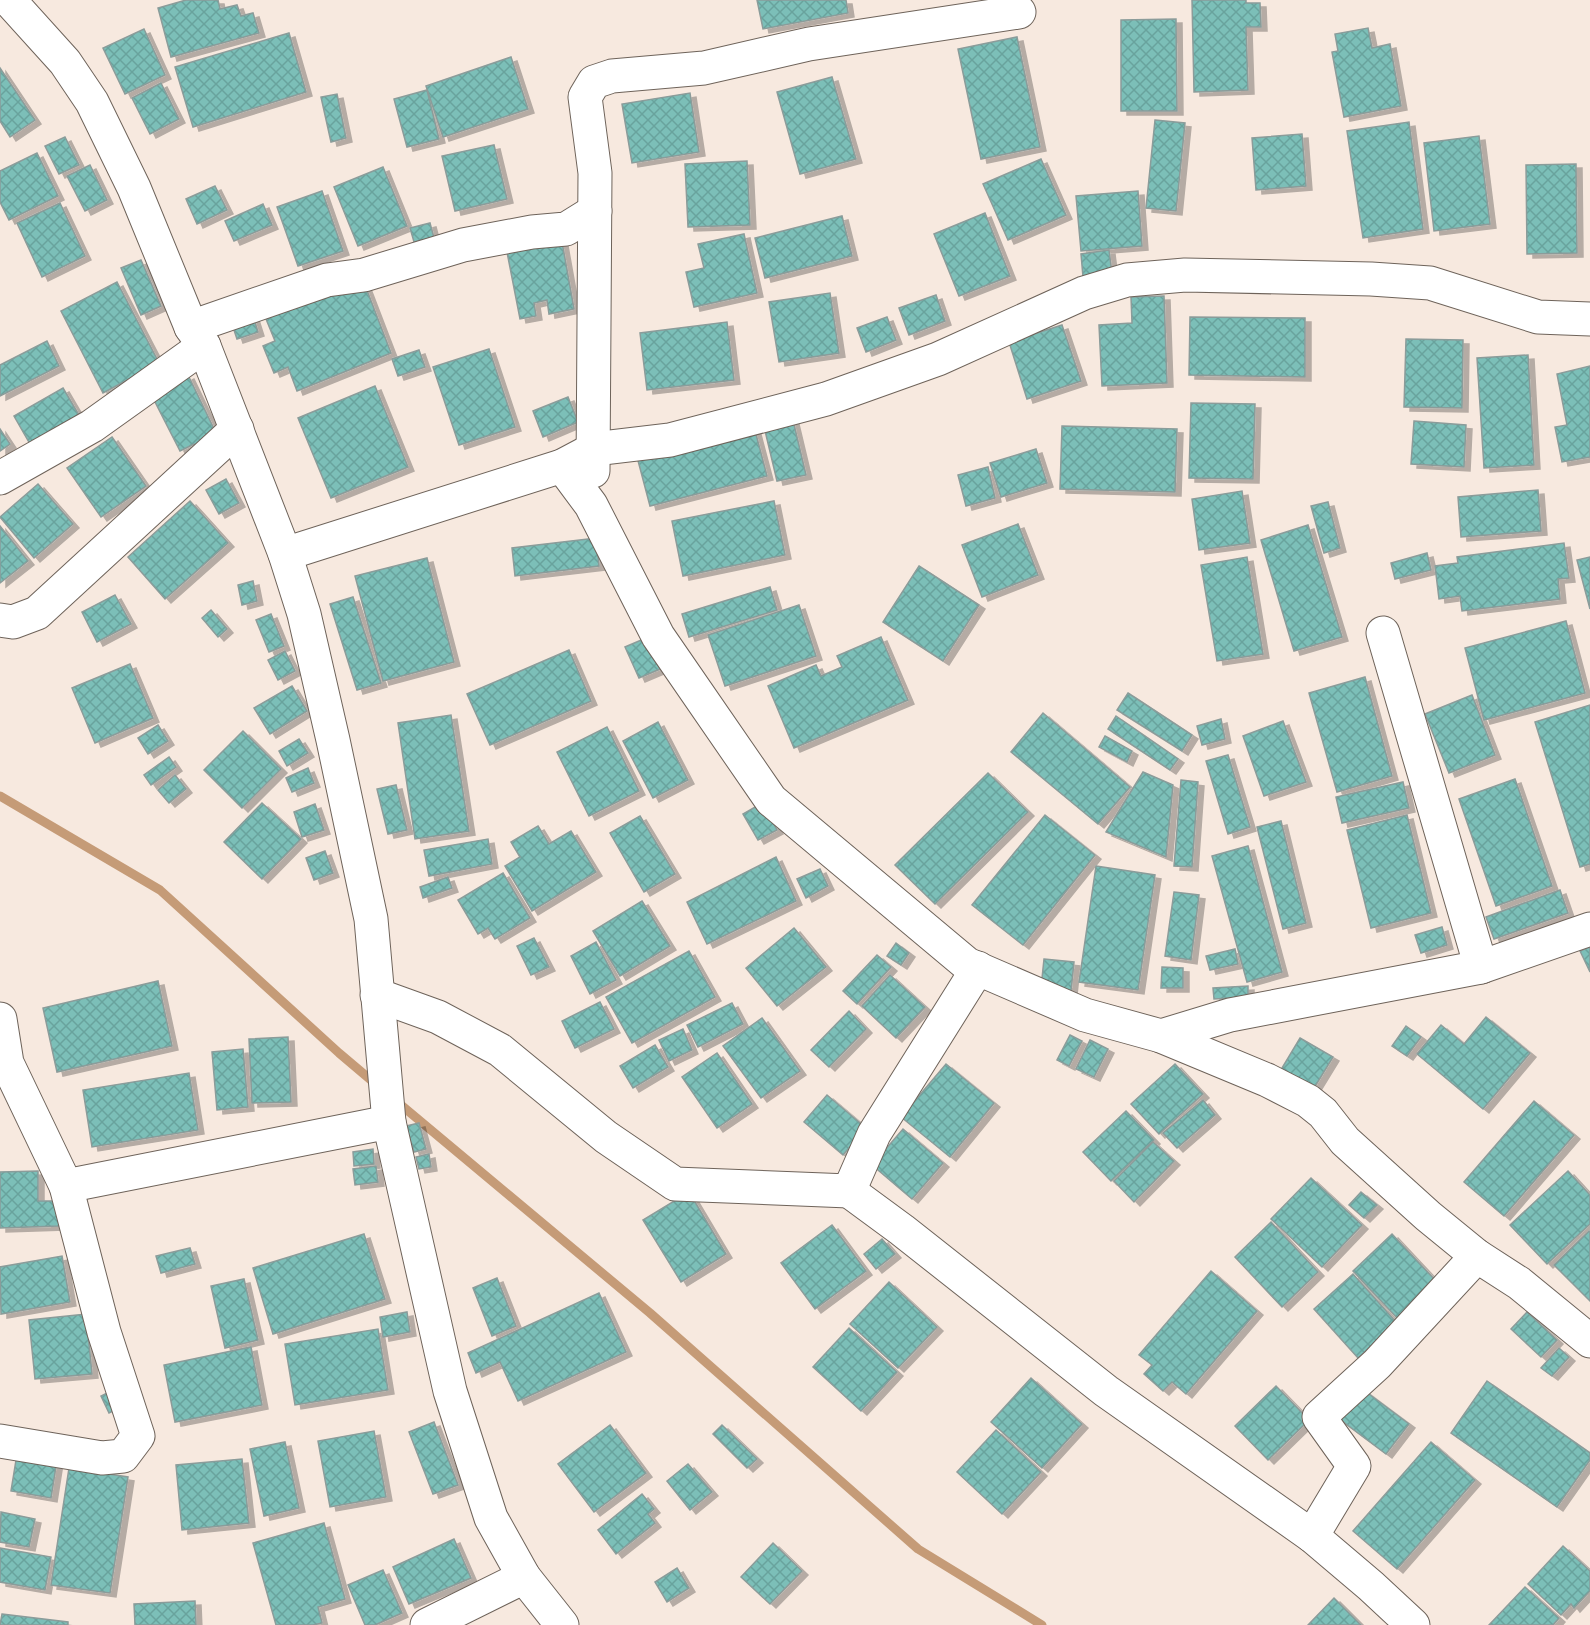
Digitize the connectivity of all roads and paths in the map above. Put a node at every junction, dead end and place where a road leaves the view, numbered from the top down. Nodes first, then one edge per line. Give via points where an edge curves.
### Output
1 (9, 0) edge
2 (1019, 12) dead end
3 (595, 211) junction
4 (566, 229) junction
5 (595, 258) junction
6 (1590, 319) edge
7 (197, 337) junction
8 (237, 429) junction
9 (594, 450) junction
10 (562, 466) junction
11 (0, 478) edge
12 (591, 505) junction
13 (285, 554) junction
14 (0, 620) edge
15 (1383, 633) dead end
16 (1590, 929) edge
17 (1481, 967) junction
18 (978, 968) junction
19 (378, 995) junction
20 (0, 1018) edge
21 (1161, 1036) junction
22 (4, 1064) edge
23 (389, 1122) junction
24 (66, 1186) junction
25 (849, 1191) junction
26 (1477, 1256) junction
27 (1590, 1341) edge
28 (0, 1442) edge
29 (1312, 1536) junction
30 (524, 1577) junction
31 (427, 1625) edge
32 (562, 1625) edge
33 (1413, 1625) edge

1 - 7 street via 65,62 92,102 135,188
2 - 3 street via 808,44 705,68 612,76 594,82 585,97 595,173
3 - 4 street
3 - 5 street
4 - 5 street
4 - 7 street via 463,245 364,275 327,280
5 - 9 street
6 - 9 street via 1538,316 1430,283 1185,275 1126,280 1084,293 938,359 826,399 670,440
7 - 8 street
7 - 11 street via 92,426
8 - 13 street
8 - 14 street via 37,613 12,622
9 - 10 street
9 - 12 street
10 - 12 street
10 - 13 street
12 - 18 street via 658,636 771,800 967,964
13 - 19 street via 304,614 371,919
15 - 17 street
16 - 17 street
17 - 21 street via 1230,1015
18 - 21 street via 1085,1015
18 - 25 street via 874,1134
19 - 23 street
19 - 25 street via 438,1017 500,1050 606,1137 675,1185
20 - 22 street
21 - 26 street via 1308,1101 1345,1141
22 - 24 street
23 - 24 street
23 - 30 street via 450,1391 491,1518
24 - 28 street via 104,1332 138,1436 123,1456 102,1458
25 - 29 street via 1106,1391
26 - 27 street via 1519,1283
26 - 29 street via 1377,1364 1319,1417 1354,1466
29 - 33 street
30 - 31 street
30 - 32 street

